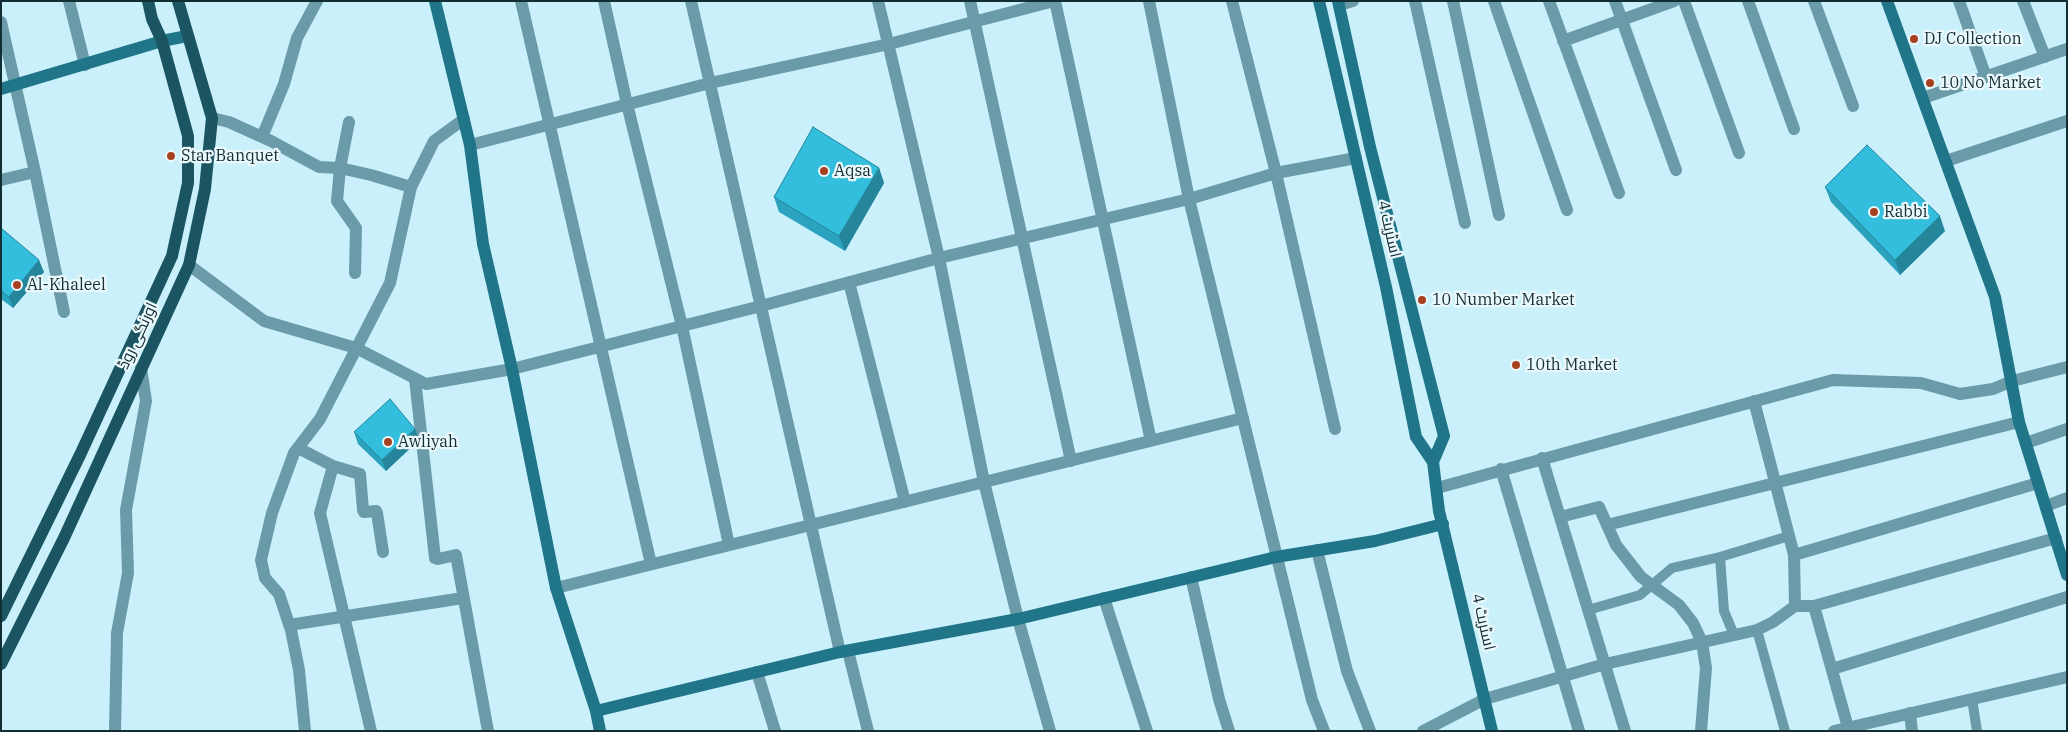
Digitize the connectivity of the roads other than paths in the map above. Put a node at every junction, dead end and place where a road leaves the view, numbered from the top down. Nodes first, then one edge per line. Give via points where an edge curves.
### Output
1 (69, 1) edge
2 (148, 1) edge
3 (178, 1) edge
4 (317, 1) edge
5 (435, 1) edge
6 (521, 1) edge
7 (604, 1) edge
8 (691, 1) edge
9 (878, 1) edge
10 (970, 1) edge
11 (1055, 1) edge
12 (1149, 1) edge
13 (1232, 1) edge
14 (1319, 1) edge
15 (1353, 1) edge
16 (1415, 1) edge
17 (1453, 1) edge
18 (1494, 1) edge
19 (1549, 1) edge
20 (1615, 1) edge
21 (1674, 1) edge
22 (1684, 1) edge
23 (1748, 1) edge
24 (1814, 1) edge
25 (1887, 1) edge
26 (1959, 1) edge
27 (2023, 1) edge
28 (1338, 3) edge
29 (1622, 20) junction
30 (1, 22) edge
31 (975, 22) junction
32 (188, 36) junction
33 (162, 41) junction
34 (1563, 41) junction
35 (889, 44) junction
36 (2067, 49) edge
37 (2045, 57) junction
38 (85, 65) junction
39 (1986, 77) junction
40 (710, 83) junction
41 (14, 85) junction
42 (1, 89) edge
43 (1923, 98) junction
44 (627, 104) junction
45 (1853, 106) dead end
46 (212, 118) junction
47 (464, 119) junction
48 (2067, 121) edge
49 (348, 122) dead end
50 (548, 125) junction
51 (1794, 129) dead end
52 (262, 137) junction
53 (470, 145) junction
54 (1739, 153) dead end
55 (1356, 158) junction
56 (1946, 161) junction
57 (340, 168) junction
58 (1676, 170) dead end
59 (35, 172) junction
60 (1276, 172) junction
61 (1, 180) edge
62 (411, 187) junction
63 (1619, 193) dead end
64 (1189, 199) junction
65 (1567, 210) dead end
66 (1499, 216) dead end
67 (1102, 220) junction
68 (1465, 223) dead end
69 (1023, 238) junction
70 (939, 258) junction
71 (189, 264) junction
72 (355, 273) dead end
73 (849, 282) junction
74 (761, 306) junction
75 (64, 312) dead end
76 (682, 326) junction
77 (600, 347) junction
78 (356, 348) junction
79 (2067, 367) edge
80 (141, 368) junction
81 (512, 369) junction
82 (416, 379) junction
83 (2012, 381) junction
84 (1754, 401) junction
85 (1242, 418) junction
86 (2020, 422) junction
87 (1335, 429) dead end
88 (2067, 429) edge
89 (1151, 441) junction
90 (2026, 443) junction
91 (298, 448) junction
92 (1542, 458) junction
93 (1071, 461) junction
94 (1433, 462) junction
95 (333, 466) junction
96 (1501, 469) junction
97 (984, 482) junction
98 (1776, 483) junction
99 (2038, 483) junction
100 (1437, 488) junction
101 (2067, 498) edge
102 (904, 502) junction
103 (2046, 506) junction
104 (1560, 517) junction
105 (1443, 524) junction
106 (1607, 525) junction
107 (810, 526) junction
108 (1789, 536) junction
109 (2056, 538) junction
110 (729, 545) junction
111 (1317, 550) junction
112 (383, 552) dead end
113 (1794, 555) junction
114 (1276, 557) junction
115 (1720, 557) junction
116 (2064, 559) edge
117 (651, 564) junction
118 (2067, 575) edge
119 (1191, 577) junction
120 (1651, 584) junction
121 (556, 588) junction
122 (2067, 597) edge
123 (463, 598) junction
124 (1104, 598) junction
125 (1795, 606) junction
126 (1814, 606) junction
127 (1588, 610) junction
128 (1, 616) edge
129 (344, 616) junction
130 (1018, 619) junction
131 (289, 625) junction
132 (1757, 630) junction
133 (1734, 635) junction
134 (1702, 642) junction
135 (844, 651) junction
136 (1, 664) edge
137 (1605, 664) junction
138 (1832, 669) junction
139 (757, 672) junction
140 (1563, 676) junction
141 (2067, 677) edge
142 (1485, 699) junction
143 (1972, 699) junction
144 (596, 711) junction
145 (1910, 713) junction
146 (1849, 729) edge
147 (599, 730) edge
148 (115, 731) edge
149 (305, 731) edge
150 (371, 731) edge
151 (488, 731) edge
152 (775, 731) edge
153 (868, 731) edge
154 (1050, 731) edge
155 (1146, 731) edge
156 (1229, 731) edge
157 (1324, 731) edge
158 (1370, 731) edge
159 (1423, 731) edge
160 (1492, 731) edge
161 (1579, 731) edge
162 (1625, 731) edge
163 (1701, 731) edge
164 (1786, 731) edge
165 (1834, 731) edge
166 (1912, 731) edge
167 (1977, 731) edge

1 - 38 street
2 - 33 main road
3 - 32 main road, اورنگی روڈ
4 - 52 street via 297,38 284,84
5 - 47 street
6 - 50 street
7 - 44 street
8 - 40 street
9 - 35 street
10 - 31 street
11 - 31 street
11 - 67 street
12 - 64 street
13 - 60 street
14 - 55 street, اسٹریٹ 4
15 - 28 street
16 - 68 street
17 - 66 street
18 - 65 street
19 - 34 street
20 - 29 street
21 - 29 street
22 - 54 street
23 - 51 street
24 - 45 street
25 - 43 street
26 - 39 street
27 - 37 street
28 - 94 street, اسٹریٹ 4 via 1370,147 1444,436
29 - 34 street
29 - 58 street
30 - 41 street
31 - 35 street
31 - 69 street
32 - 33 street
32 - 46 main road, اورنگی روڈ
33 - 38 street
33 - 128 main road via 188,136 188,183 172,256
34 - 63 street
35 - 40 street
35 - 70 street
36 - 37 street
37 - 39 street
38 - 41 street
39 - 43 street
40 - 44 street
40 - 74 street
41 - 42 street
41 - 59 street
43 - 56 street
44 - 50 street
44 - 76 street
46 - 52 street
46 - 71 main road, اورنگی روڈ via 205,189
47 - 53 street
47 - 62 street via 434,141
48 - 56 street
49 - 57 street
50 - 53 street
50 - 77 street
52 - 57 street via 319,167
53 - 81 street via 484,244
55 - 60 street
55 - 94 street, اسٹریٹ 4 via 1416,437
56 - 83 street via 1995,297
57 - 62 street
57 - 72 street via 338,201 356,228
59 - 61 street
59 - 75 street
60 - 64 street
60 - 87 street
62 - 78 street via 390,283
64 - 67 street
64 - 85 street
67 - 69 street
67 - 89 street
69 - 70 street
69 - 93 street
70 - 73 street
70 - 97 street
71 - 78 street via 264,321
71 - 80 main road, اورنگی روڈ
73 - 74 street
73 - 102 street
74 - 76 street
74 - 107 street
76 - 77 street
76 - 110 street
77 - 81 street
77 - 117 street
78 - 82 street
78 - 91 street via 320,419
79 - 83 street
80 - 136 main road, اورنگی روڈ via 64,538
80 - 148 street via 146,401 126,510 128,573 117,633
81 - 82 street via 426,384
81 - 121 street
82 - 123 street via 435,558 456,555
83 - 84 street via 1993,389 1960,394 1921,383 1832,380
83 - 86 street
84 - 92 street
84 - 98 street
85 - 89 street
85 - 114 street
86 - 90 street
86 - 98 street
88 - 90 street
89 - 93 street
90 - 99 street
91 - 95 street
91 - 131 street via 272,513 261,560 265,578 279,594
92 - 96 street
92 - 104 street
93 - 97 street
94 - 100 street, اسٹریٹ 4
95 - 112 street via 360,474 363,510 377,513
95 - 129 street via 320,513
96 - 100 street
96 - 140 street
97 - 102 street
97 - 130 street
98 - 106 street
98 - 108 street
99 - 103 street
99 - 113 street
100 - 105 street, اسٹریٹ 4
101 - 103 street
102 - 107 street
103 - 109 street
104 - 106 street via 1598,507
104 - 127 street
105 - 111 street
105 - 142 street, اسٹریٹ 4
106 - 120 street via 1616,545 1641,577
107 - 110 street
107 - 135 street
108 - 113 street
108 - 115 lane
109 - 116 street
109 - 126 street
110 - 117 street
111 - 114 street
111 - 158 street via 1347,671
113 - 125 street
114 - 119 street
114 - 157 street via 1312,700
115 - 120 lane via 1672,568
115 - 133 lane via 1724,611
116 - 118 street
117 - 121 street
119 - 124 street
119 - 156 street
120 - 127 lane via 1640,594
120 - 134 street via 1679,605 1694,623
121 - 144 street
122 - 138 street
123 - 129 street
123 - 151 street
124 - 130 street
124 - 155 street
125 - 126 street
125 - 132 street
126 - 138 street
127 - 137 street
129 - 131 street
129 - 150 street
130 - 135 street
130 - 154 street
131 - 149 street via 299,670
132 - 133 street
132 - 164 lane
133 - 134 street
134 - 137 street
134 - 163 street via 1706,668
135 - 139 street
135 - 153 street
137 - 140 street
137 - 162 street
138 - 146 street
139 - 144 street
139 - 152 street
140 - 142 street
140 - 161 street
141 - 143 street
142 - 159 street
142 - 160 street, اسٹریٹ 4
143 - 145 street
143 - 167 lane
144 - 147 street
145 - 146 street
145 - 166 street
146 - 165 street

